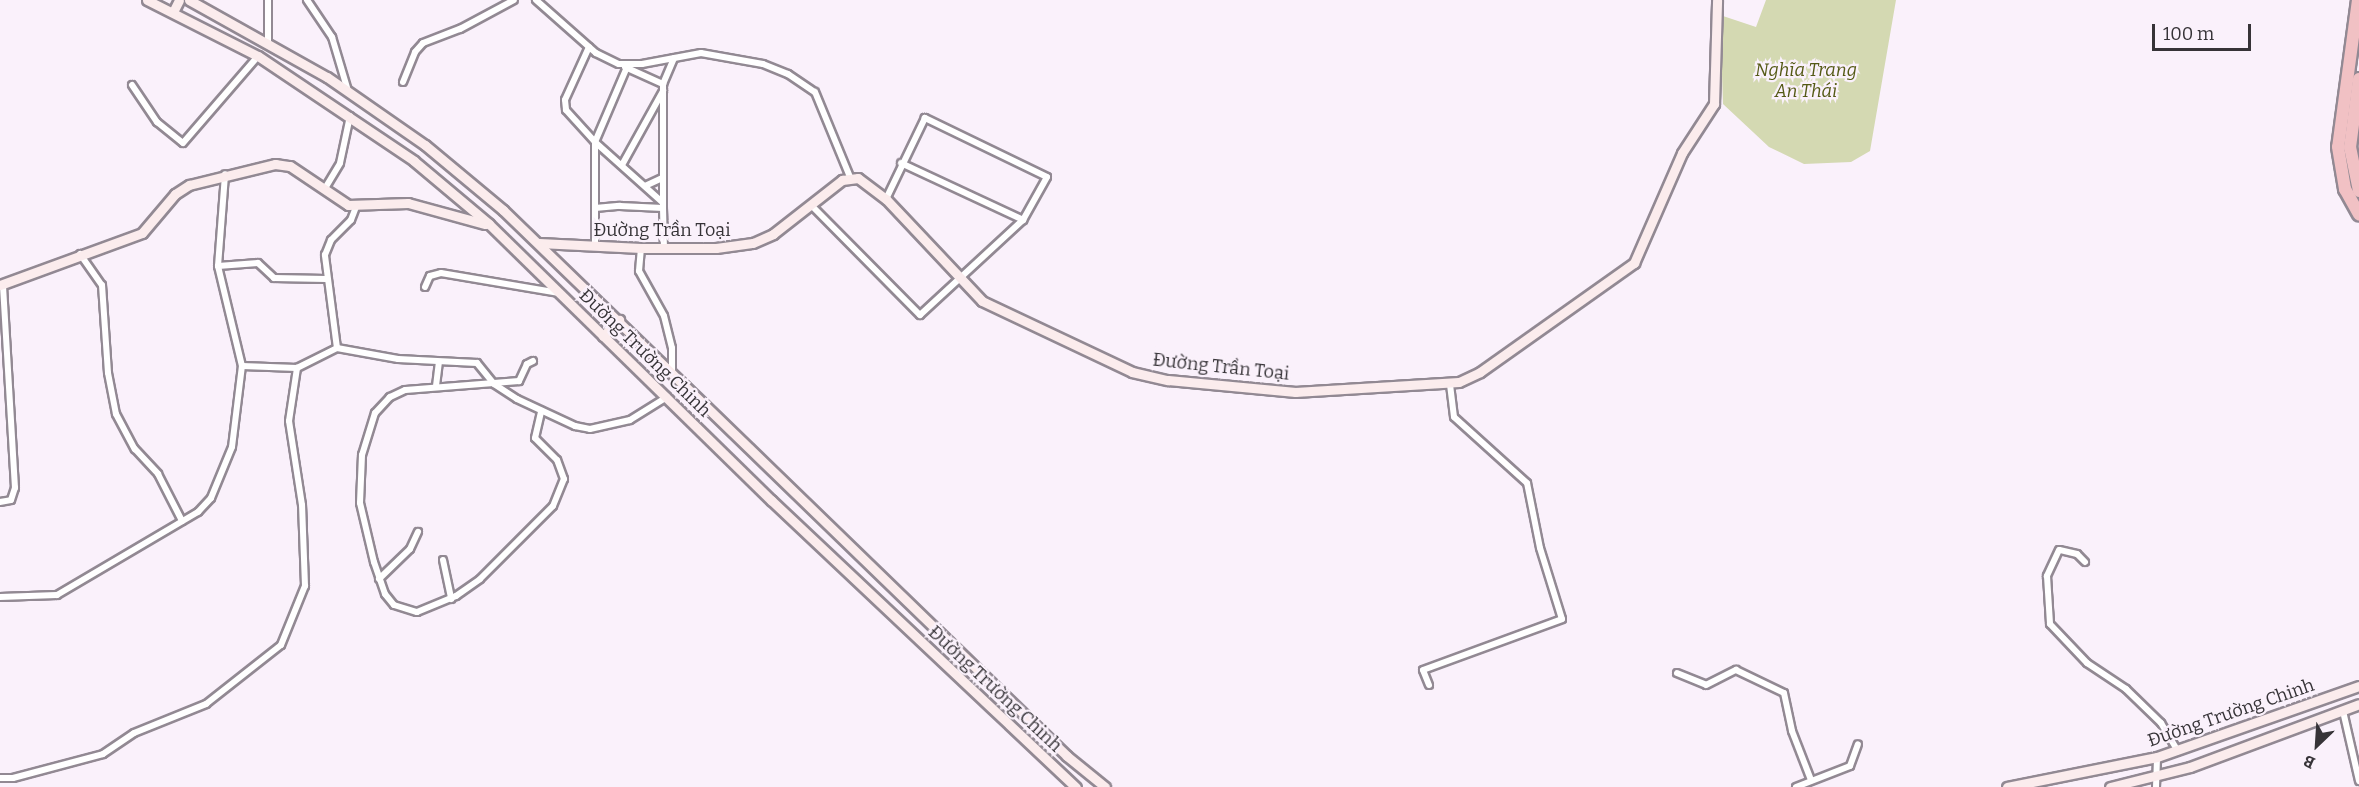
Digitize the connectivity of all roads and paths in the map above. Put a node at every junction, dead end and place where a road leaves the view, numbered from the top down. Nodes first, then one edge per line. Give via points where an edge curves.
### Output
1 (147, 0) edge
2 (179, 0) edge
3 (190, 0) edge
4 (268, 0) edge
5 (307, 0) edge
6 (536, 0) edge
7 (1717, 0) edge
8 (2358, 0) edge
9 (510, 1) edge
10 (173, 12) junction
11 (268, 41) junction
12 (589, 47) junction
13 (258, 56) junction
14 (674, 58) junction
15 (619, 64) junction
16 (627, 68) junction
17 (2359, 79) edge
18 (404, 82) dead end
19 (132, 85) dead end
20 (663, 87) junction
21 (348, 91) junction
22 (350, 115) junction
23 (595, 142) junction
24 (901, 163) junction
25 (622, 165) junction
26 (225, 173) junction
27 (850, 177) junction
28 (662, 178) junction
29 (645, 186) junction
30 (324, 190) junction
31 (2359, 191) edge
32 (886, 199) junction
33 (663, 205) junction
34 (811, 205) junction
35 (356, 207) junction
36 (596, 208) junction
37 (2359, 214) edge
38 (1023, 220) junction
39 (489, 224) junction
40 (539, 243) junction
41 (595, 247) junction
42 (641, 248) junction
43 (664, 248) junction
44 (80, 254) junction
45 (218, 266) junction
46 (326, 279) junction
47 (960, 282) junction
48 (2, 284) edge
49 (424, 287) dead end
50 (559, 293) junction
51 (619, 320) junction
52 (4, 334) edge
53 (603, 336) junction
54 (337, 348) junction
55 (440, 362) junction
56 (533, 362) dead end
57 (242, 366) junction
58 (297, 368) junction
59 (672, 372) junction
60 (1450, 382) junction
61 (494, 384) junction
62 (436, 386) junction
63 (667, 398) junction
64 (541, 411) junction
65 (0, 502) edge
66 (182, 521) junction
67 (418, 532) dead end
68 (443, 560) dead end
69 (2085, 562) dead end
70 (379, 579) junction
71 (0, 597) edge
72 (451, 599) junction
73 (1677, 673) dead end
74 (1429, 685) dead end
75 (2359, 686) edge
76 (2359, 704) edge
77 (2343, 711) junction
78 (1858, 744) dead end
79 (2178, 751) junction
80 (2157, 757) junction
81 (1078, 766) junction
82 (0, 778) edge
83 (1067, 779) junction
84 (1811, 780) junction
85 (2359, 781) edge
86 (2157, 782) edge
87 (2014, 786) edge
88 (1076, 787) edge
89 (1105, 787) edge
90 (1796, 787) edge
91 (2110, 787) edge

1 - 10 main road, Đường Trường Chinh
2 - 10 main road
3 - 11 main road, Đường Trường Chinh
4 - 11 street
5 - 21 street via 332,37
6 - 12 street
7 - 60 main road, Đường Trần Toại via 1714,104 1682,153 1634,263 1480,372
8 - 37 highway via 2338,147 2345,189
9 - 18 street via 460,29 423,43 415,52
10 - 13 main road, Đường Trường Chinh
11 - 21 main road, Đường Trường Chinh
12 - 15 street
12 - 23 street via 564,105
13 - 19 street via 183,143 157,122
13 - 22 main road, Đường Trường Chinh
14 - 15 street
14 - 20 street
14 - 27 street via 701,52 735,58 763,64 808,85 819,99
15 - 16 street
16 - 20 street
16 - 23 street
17 - 31 highway via 2350,147
20 - 25 street
20 - 28 street
21 - 40 main road, Đường Trường Chinh via 425,145
22 - 30 street via 340,163
22 - 39 main road, Đường Trường Chinh via 414,161
23 - 25 street
23 - 36 street
24 - 32 street
24 - 38 street
24 - 38 street via 921,121 934,120 1042,172 1045,181
25 - 29 street
26 - 30 main road via 286,164
26 - 44 main road via 181,189 142,233
26 - 45 street
27 - 32 main road, Đường Trần Toại via 868,183
27 - 34 main road, Đường Trần Toại
28 - 29 street
28 - 33 street
29 - 33 street
30 - 35 main road
32 - 47 main road, Đường Trần Toại
33 - 36 street
33 - 43 street
34 - 43 main road, Đường Trần Toại via 773,234 753,243
34 - 47 street via 916,314 923,314
35 - 39 main road via 408,203
35 - 46 street via 351,220 326,248
36 - 41 street
38 - 47 street
39 - 50 main road, Đường Trường Chinh
40 - 41 main road, Đường Trần Toại
40 - 51 main road, Đường Trường Chinh
41 - 42 main road, Đường Trần Toại
42 - 43 main road, Đường Trần Toại
42 - 59 street via 639,271 667,324
44 - 48 main road
44 - 66 street via 102,285 108,374 116,414 135,449 159,474
45 - 46 street via 258,263 274,278
45 - 57 street
46 - 54 street
47 - 60 main road, Đường Trần Toại via 1005,316 1151,378 1295,392
48 - 52 street
49 - 50 street via 430,276 441,273
50 - 53 main road, Đường Trường Chinh
51 - 53 main road
51 - 59 main road, Đường Trường Chinh
52 - 65 street via 15,488 11,500
53 - 63 main road, Đường Trường Chinh
54 - 55 street
54 - 58 street
55 - 61 street via 477,363
55 - 62 street
56 - 61 street via 527,364 521,379
57 - 58 street
57 - 66 street via 227,463 208,503
58 - 82 street via 289,421 302,505 305,586 281,645 216,698 134,733 103,754
59 - 81 main road, Đường Trường Chinh
60 - 74 street via 1454,417 1527,483 1540,548 1562,620 1423,670
61 - 62 street
61 - 64 street
62 - 70 street via 405,390 390,397 375,413 364,444 360,503
63 - 64 street via 630,420 590,429
63 - 83 main road, Đường Trường Chinh
64 - 72 street via 535,438 561,467 562,492 507,553
66 - 71 street via 57,595
67 - 70 street via 410,549
68 - 72 street
69 - 79 street via 2077,554 2059,550 2047,576 2050,624 2087,663 2126,689 2161,723
70 - 72 street via 389,601 405,610 422,610
73 - 84 street via 1706,685 1736,670 1784,693 1792,731
75 - 79 main road, Đường Trường Chinh
76 - 77 main road, Đường Trường Chinh
77 - 85 street
77 - 86 main road, Đường Trường Chinh
78 - 84 street via 1853,764
79 - 80 main road, Đường Trường Chinh
80 - 86 street
80 - 87 main road, Đường Trường Chinh
81 - 83 main road
81 - 89 main road, Đường Trường Chinh
83 - 88 main road, Đường Trường Chinh
84 - 90 street
86 - 91 main road, Đường Trường Chinh

